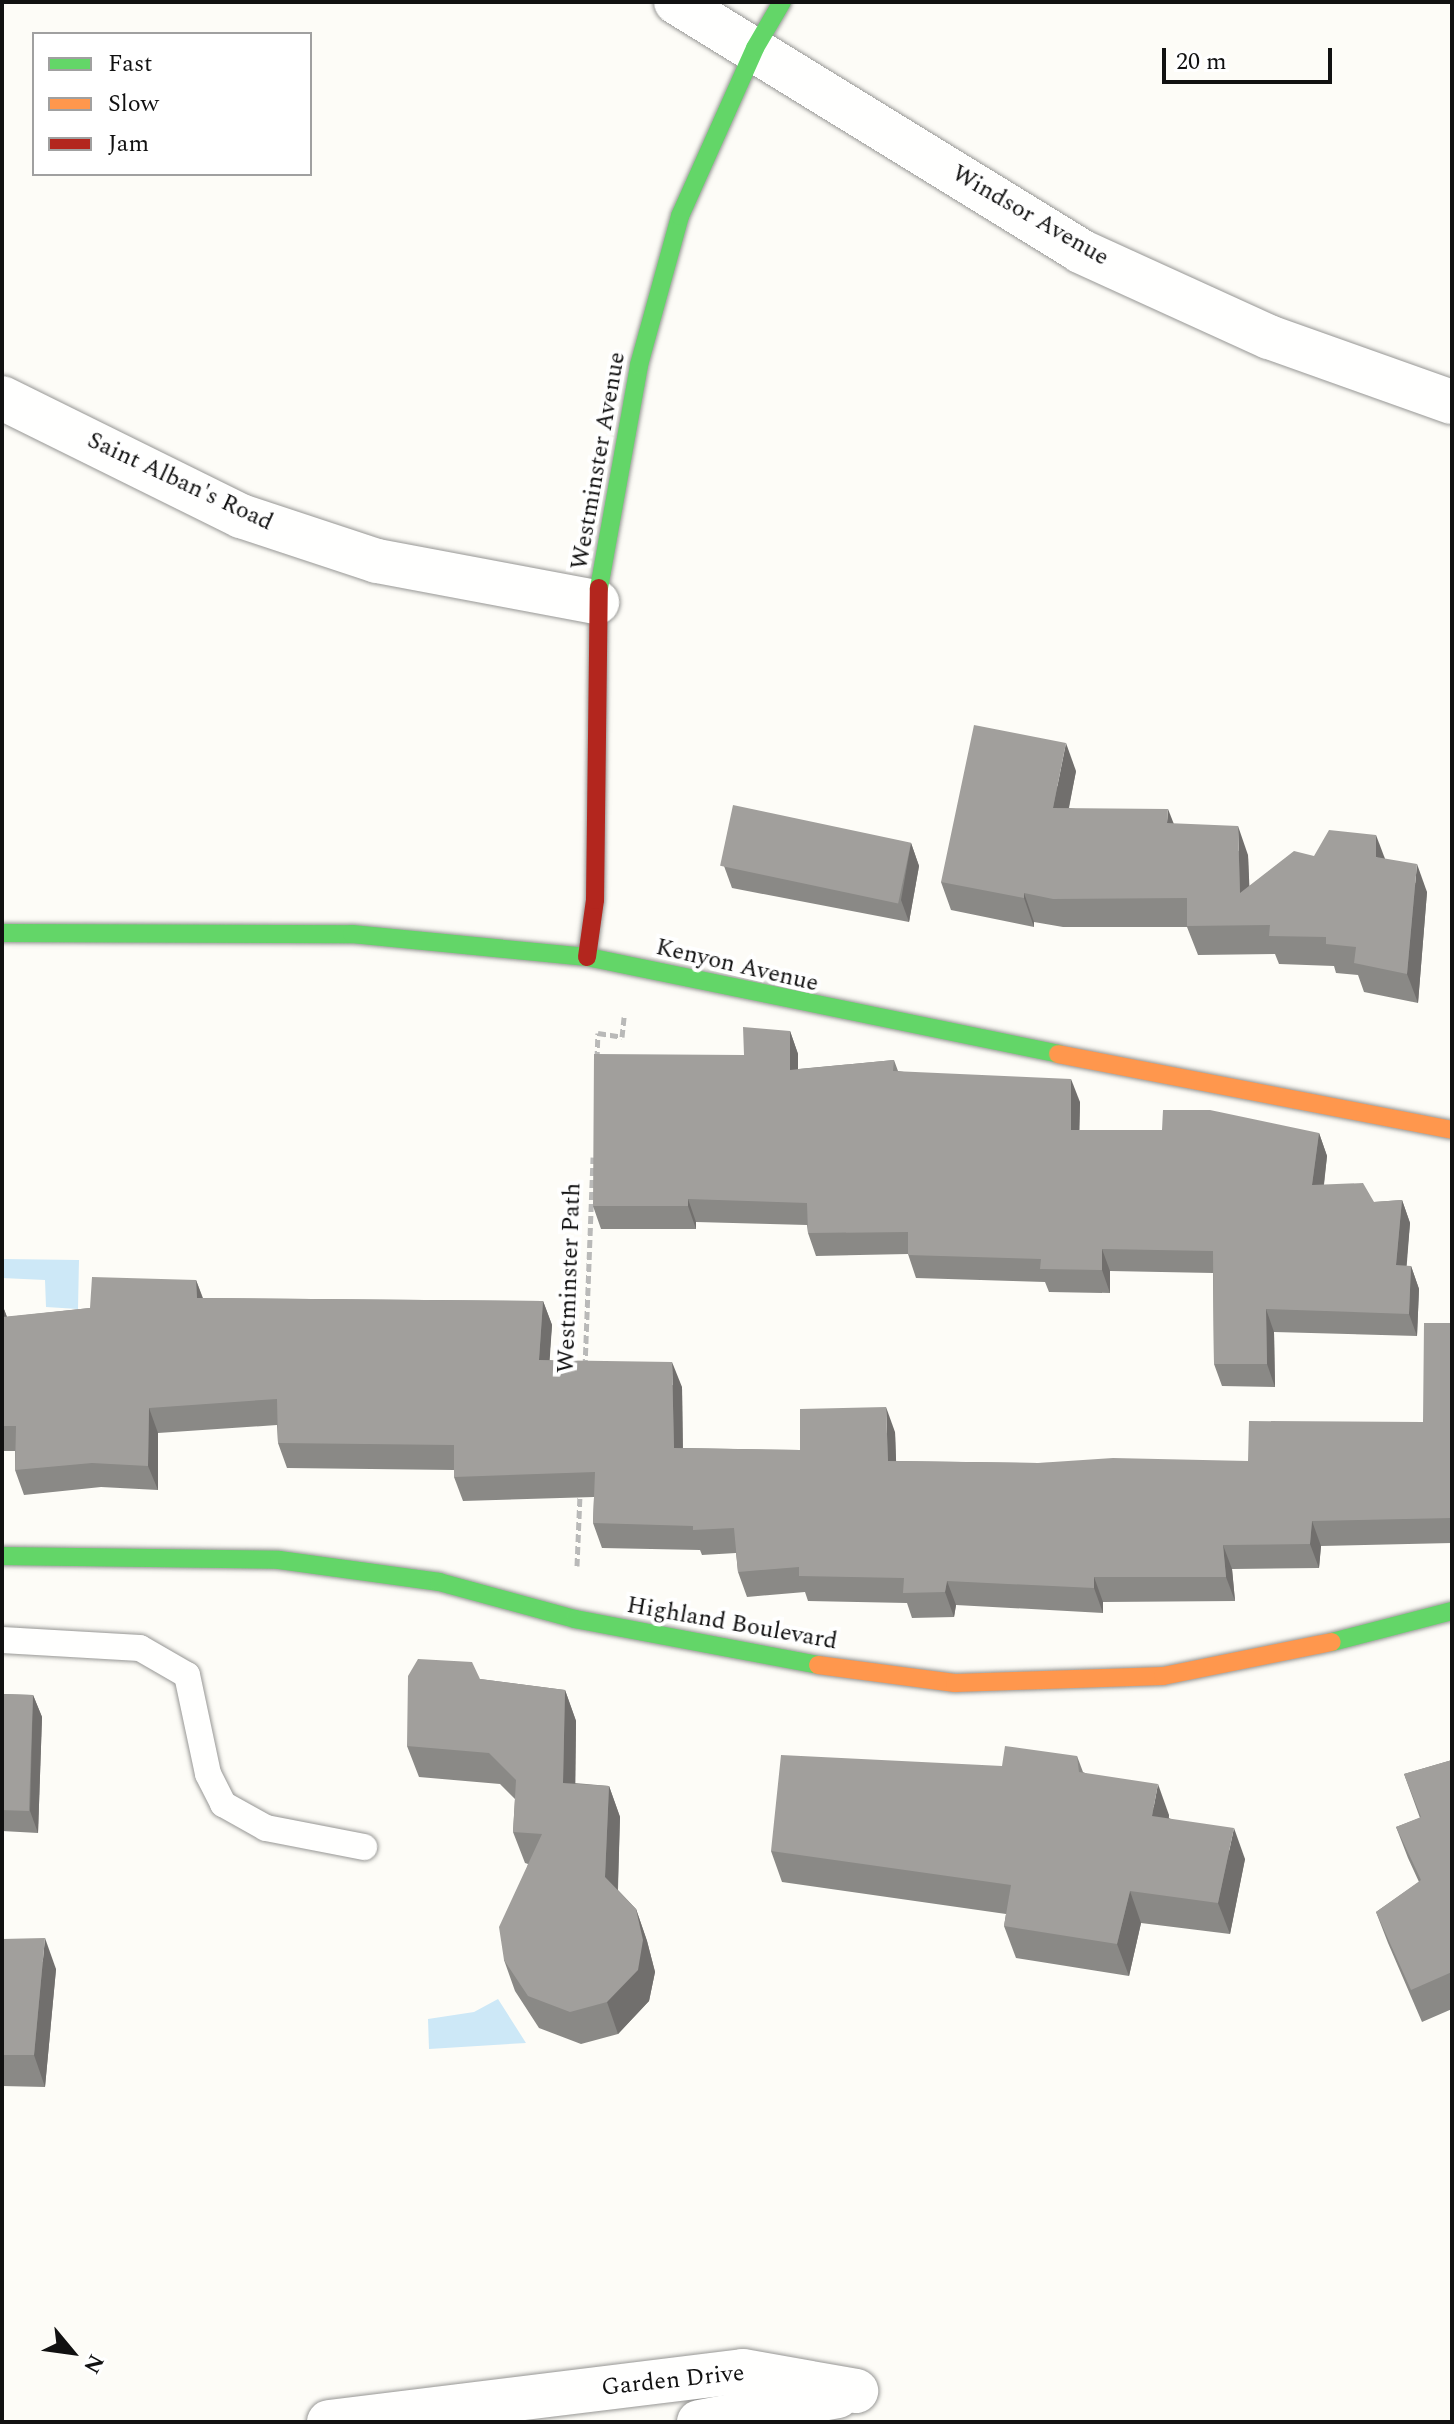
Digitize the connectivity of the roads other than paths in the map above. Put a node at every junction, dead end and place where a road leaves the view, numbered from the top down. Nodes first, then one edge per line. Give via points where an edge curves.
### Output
1 (676, 2) edge
2 (782, 2) edge
3 (755, 48) junction
4 (2, 398) edge
5 (1452, 402) edge
6 (597, 602) junction
7 (2, 933) edge
8 (587, 957) junction
9 (1452, 1130) edge
10 (2, 1556) edge
11 (1452, 1611) edge
12 (2, 1640) edge
13 (364, 1847) dead end
14 (329, 2422) edge
15 (699, 2422) edge

1 - 3 street, Windsor Avenue
2 - 3 street, Westminster Avenue
3 - 5 street, Windsor Avenue via 1080,251 1269,337
3 - 6 street, Westminster Avenue via 680,216 639,365
4 - 6 street, Saint Alban's Road via 241,516 377,561
6 - 8 street, Westminster Avenue via 595,900
7 - 8 street, Kenyon Avenue via 352,934
8 - 9 street, Kenyon Avenue via 805,1006
10 - 11 street, Highland Boulevard via 279,1560 439,1582 575,1619 761,1657 955,1683 1163,1676 1379,1633
12 - 13 lane via 87,1641 152,1654 187,1675 208,1774 223,1804 266,1828
14 - 15 street, Garden Drive via 743,2371 856,2391

